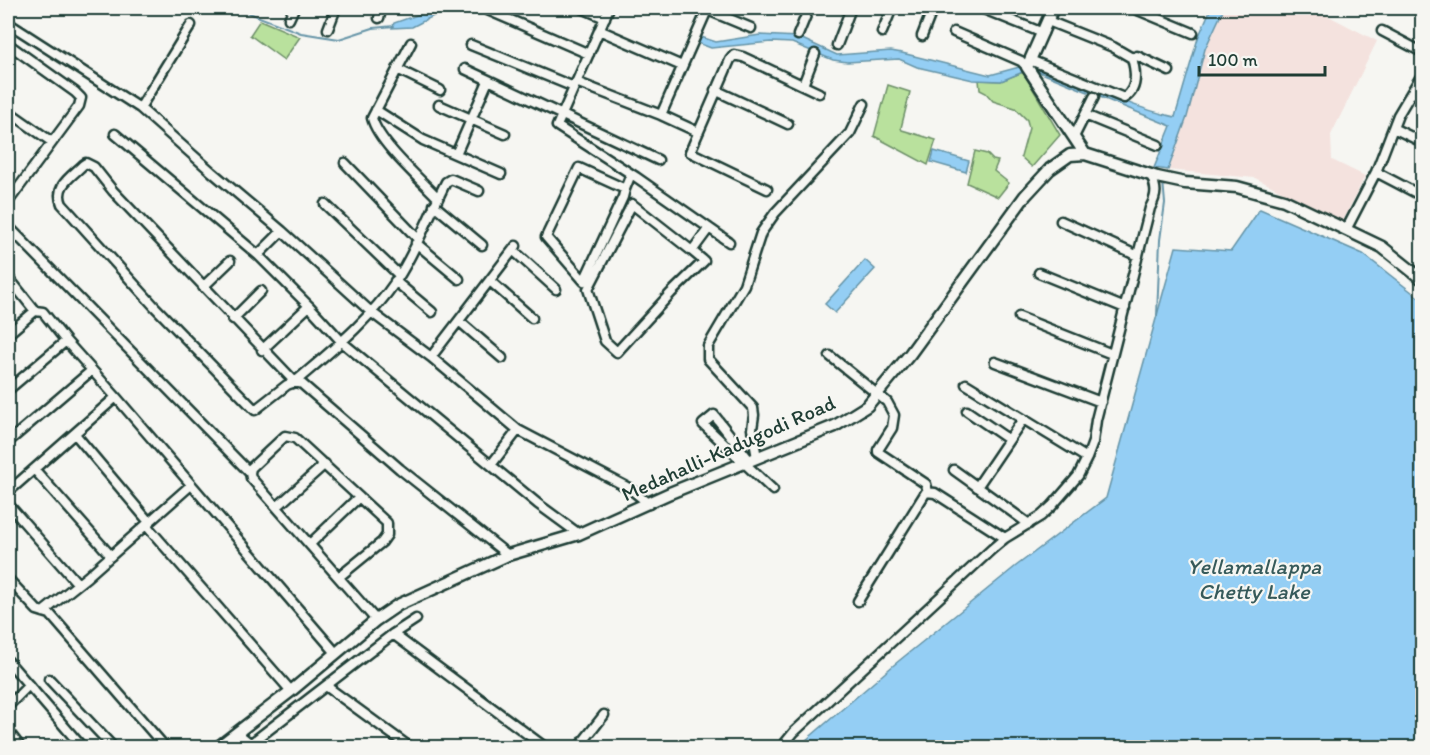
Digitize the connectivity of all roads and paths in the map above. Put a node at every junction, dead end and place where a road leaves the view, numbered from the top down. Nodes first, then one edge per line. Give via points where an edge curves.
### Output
1 (294, 8) edge
2 (336, 8) edge
3 (382, 8) edge
4 (483, 8) edge
5 (582, 8) edge
6 (609, 8) edge
7 (706, 8) edge
8 (809, 8) edge
9 (851, 8) edge
10 (892, 8) edge
11 (933, 8) edge
12 (981, 8) edge
13 (1053, 8) edge
14 (1133, 8) edge
15 (379, 18) dead end
16 (605, 18) junction
17 (289, 19) dead end
18 (1048, 21) junction
19 (8, 23) edge
20 (191, 25) dead end
21 (751, 28) dead end
22 (328, 29) dead end
23 (599, 30) junction
24 (1382, 31) dead end
25 (882, 32) dead end
26 (954, 32) dead end
27 (1043, 33) junction
28 (1193, 33) dead end
29 (798, 35) dead end
30 (922, 36) dead end
31 (411, 43) dead end
32 (8, 44) edge
33 (471, 45) dead end
34 (837, 45) dead end
35 (1422, 52) edge
36 (589, 54) junction
37 (815, 54) dead end
38 (1132, 58) junction
39 (1029, 63) junction
40 (682, 66) junction
41 (397, 69) junction
42 (465, 69) dead end
43 (1169, 71) dead end
44 (1420, 78) dead end
45 (488, 81) junction
46 (575, 84) junction
47 (803, 85) junction
48 (440, 90) dead end
49 (716, 90) junction
50 (1412, 92) junction
51 (819, 93) dead end
52 (1094, 97) dead end
53 (1422, 97) edge
54 (864, 104) dead end
55 (439, 105) dead end
56 (140, 108) junction
57 (376, 110) junction
58 (8, 111) edge
59 (561, 115) junction
60 (661, 115) junction
61 (1085, 115) junction
62 (471, 119) junction
63 (788, 124) dead end
64 (1393, 128) junction
65 (698, 132) junction
66 (115, 134) dead end
67 (505, 134) dead end
68 (1074, 137) junction
69 (52, 142) junction
70 (1422, 142) edge
71 (1158, 145) dead end
72 (456, 154) junction
73 (1085, 154) junction
74 (658, 160) dead end
75 (345, 163) dead end
76 (1376, 172) junction
77 (501, 174) dead end
78 (631, 174) junction
79 (1154, 176) junction
80 (624, 189) junction
81 (767, 189) dead end
82 (479, 191) dead end
83 (1422, 196) edge
84 (436, 201) junction
85 (8, 202) edge
86 (325, 204) dead end
87 (1061, 221) dead end
88 (8, 226) edge
89 (709, 228) junction
90 (1347, 228) junction
91 (282, 231) junction
92 (417, 241) junction
93 (729, 242) dead end
94 (482, 245) dead end
95 (692, 251) junction
96 (258, 255) junction
97 (1138, 256) junction
98 (230, 261) dead end
99 (1039, 273) dead end
100 (8, 277) edge
101 (397, 278) junction
102 (459, 279) dead end
103 (1422, 279) edge
104 (490, 281) junction
105 (203, 286) junction
106 (556, 289) dead end
107 (261, 291) dead end
108 (309, 306) junction
109 (1125, 308) junction
110 (35, 311) junction
111 (371, 312) junction
112 (432, 312) dead end
113 (1019, 317) dead end
114 (532, 318) dead end
115 (233, 319) junction
116 (459, 321) junction
117 (10, 328) edge
118 (66, 341) junction
119 (342, 342) junction
120 (262, 350) junction
121 (1112, 354) junction
122 (830, 356) dead end
123 (431, 357) junction
124 (502, 358) dead end
125 (995, 362) dead end
126 (91, 371) junction
127 (295, 382) junction
128 (966, 384) dead end
129 (8, 390) edge
130 (877, 394) junction
131 (116, 397) junction
132 (1101, 402) junction
133 (967, 411) dead end
134 (1023, 418) junction
135 (518, 430) junction
136 (75, 434) junction
137 (1008, 439) junction
138 (8, 442) edge
139 (1087, 458) junction
140 (750, 461) junction
141 (325, 464) junction
142 (491, 465) junction
143 (34, 469) junction
144 (954, 470) dead end
145 (250, 473) junction
146 (191, 485) junction
147 (977, 487) junction
148 (773, 490) dead end
149 (8, 492) edge
150 (928, 492) junction
151 (359, 497) junction
152 (8, 504) edge
153 (649, 504) junction
154 (278, 506) junction
155 (147, 524) junction
156 (1029, 524) junction
157 (579, 534) junction
158 (1005, 538) junction
159 (310, 543) junction
160 (508, 555) junction
161 (111, 556) junction
162 (339, 577) junction
163 (8, 579) edge
164 (78, 584) junction
165 (858, 601) dead end
166 (43, 612) junction
167 (416, 619) dead end
168 (376, 620) junction
169 (393, 634) junction
170 (336, 653) junction
171 (8, 661) edge
172 (49, 679) dead end
173 (29, 685) junction
174 (326, 686) junction
175 (291, 691) junction
176 (8, 706) edge
177 (604, 715) dead end
178 (8, 731) edge
179 (237, 733) junction
180 (251, 746) edge
181 (21, 747) edge
182 (83, 747) edge
183 (114, 747) edge
184 (166, 747) edge
185 (217, 747) edge
186 (411, 747) edge
187 (546, 747) edge
188 (578, 747) edge
189 (781, 747) edge

1 - 17 street
2 - 22 street
3 - 15 street
4 - 36 street
5 - 16 street
6 - 16 street
7 - 21 street
7 - 40 street
8 - 29 street
9 - 34 street
10 - 25 street
11 - 30 street
12 - 27 street
13 - 18 street
14 - 28 street
16 - 23 street
18 - 27 street
18 - 38 street
19 - 56 street
20 - 56 street
23 - 36 street
23 - 40 street
24 - 35 street
26 - 39 street
27 - 39 street
31 - 41 street
32 - 69 street via 81,98
33 - 46 street
36 - 46 street
37 - 47 street
38 - 39 street via 1135,79 1124,98
38 - 43 street via 1137,56
39 - 68 street
40 - 60 street
41 - 48 street
41 - 57 street
42 - 45 street
44 - 50 street
45 - 59 street
45 - 62 street
46 - 59 street
46 - 60 street
47 - 49 street via 734,55
47 - 51 street
49 - 63 street
49 - 65 street
50 - 53 street
50 - 64 street
52 - 61 street
54 - 140 street via 850,133 761,233 744,285 708,346 708,359 753,408
55 - 62 street
56 - 91 street
57 - 72 street via 423,140
57 - 84 street via 374,126
58 - 69 street
59 - 74 street
59 - 78 street via 556,126
60 - 65 street
61 - 68 street
61 - 71 street
62 - 67 street
62 - 72 street
64 - 70 street
64 - 76 street
65 - 81 street via 690,152
66 - 96 street
68 - 73 street
69 - 85 street
72 - 77 street
73 - 79 street
73 - 130 street, Medahalli-Kadugodi Road via 1070,155 1025,195
75 - 92 street
76 - 83 street
76 - 90 street
78 - 80 street
78 - 89 street
79 - 90 street via 1237,187 1275,197
79 - 97 street via 1157,189
80 - 80 street via 579,168 546,237 584,281
82 - 84 street via 451,179
84 - 92 street
84 - 94 street
86 - 101 street
87 - 97 street
88 - 145 street
89 - 93 street
89 - 95 street
90 - 103 street via 1382,247
91 - 96 street
91 - 111 street
92 - 101 street
92 - 102 street
95 - 95 street via 704,261 617,352 605,341 588,289 632,204
96 - 108 street
97 - 109 street
98 - 105 street
99 - 109 street
100 - 110 street
101 - 111 street
101 - 112 street
104 - 106 street via 514,248
104 - 114 street
104 - 116 street
105 - 115 street
105 - 127 street via 94,167 86,163 60,188 62,204 255,410
107 - 115 street
108 - 119 street
108 - 120 street
109 - 121 street
110 - 117 street
110 - 118 street via 43,312
111 - 119 street
111 - 123 street
113 - 121 street
115 - 120 street
116 - 123 street
116 - 124 street
118 - 126 street
118 - 129 street
119 - 127 street
119 - 142 street
120 - 127 street
121 - 132 street
122 - 130 street
123 - 135 street
125 - 132 street
126 - 131 street
126 - 138 street
127 - 160 street
128 - 134 street
130 - 140 street, Medahalli-Kadugodi Road via 867,406 835,426
130 - 150 street via 894,415 892,428 878,452 926,484
131 - 136 street
131 - 146 street
132 - 139 street
133 - 137 street
134 - 137 street
134 - 139 street
135 - 142 street
135 - 153 street via 629,488
136 - 143 street
136 - 155 street
137 - 147 street
139 - 156 street via 1078,476 1052,506
140 - 140 street via 703,424 714,415
140 - 148 street
140 - 153 street, Medahalli-Kadugodi Road
141 - 145 street via 285,436
141 - 151 street
141 - 154 street
142 - 157 street
143 - 149 street
143 - 161 street
144 - 147 street
145 - 154 street
146 - 155 street
146 - 170 street
147 - 156 street
150 - 158 street via 936,493
150 - 165 street
151 - 159 street
151 - 162 street via 387,524 387,535
152 - 164 street
153 - 157 street, Medahalli-Kadugodi Road
154 - 159 street
155 - 161 street
155 - 175 street
156 - 158 street
157 - 160 street, Medahalli-Kadugodi Road
158 - 189 street
159 - 162 street
160 - 168 street, Medahalli-Kadugodi Road via 398,605
161 - 164 street
162 - 168 street
163 - 166 street
164 - 166 street
166 - 184 street via 50,614
167 - 169 street
168 - 170 street, Medahalli-Kadugodi Road
169 - 174 street
169 - 187 street
170 - 175 street, Medahalli-Kadugodi Road
171 - 173 street
172 - 183 street
173 - 176 street
173 - 182 street
174 - 180 street
174 - 186 street
175 - 179 street, Medahalli-Kadugodi Road
177 - 188 street
178 - 181 street
179 - 180 street
179 - 185 street, Medahalli-Kadugodi Road

